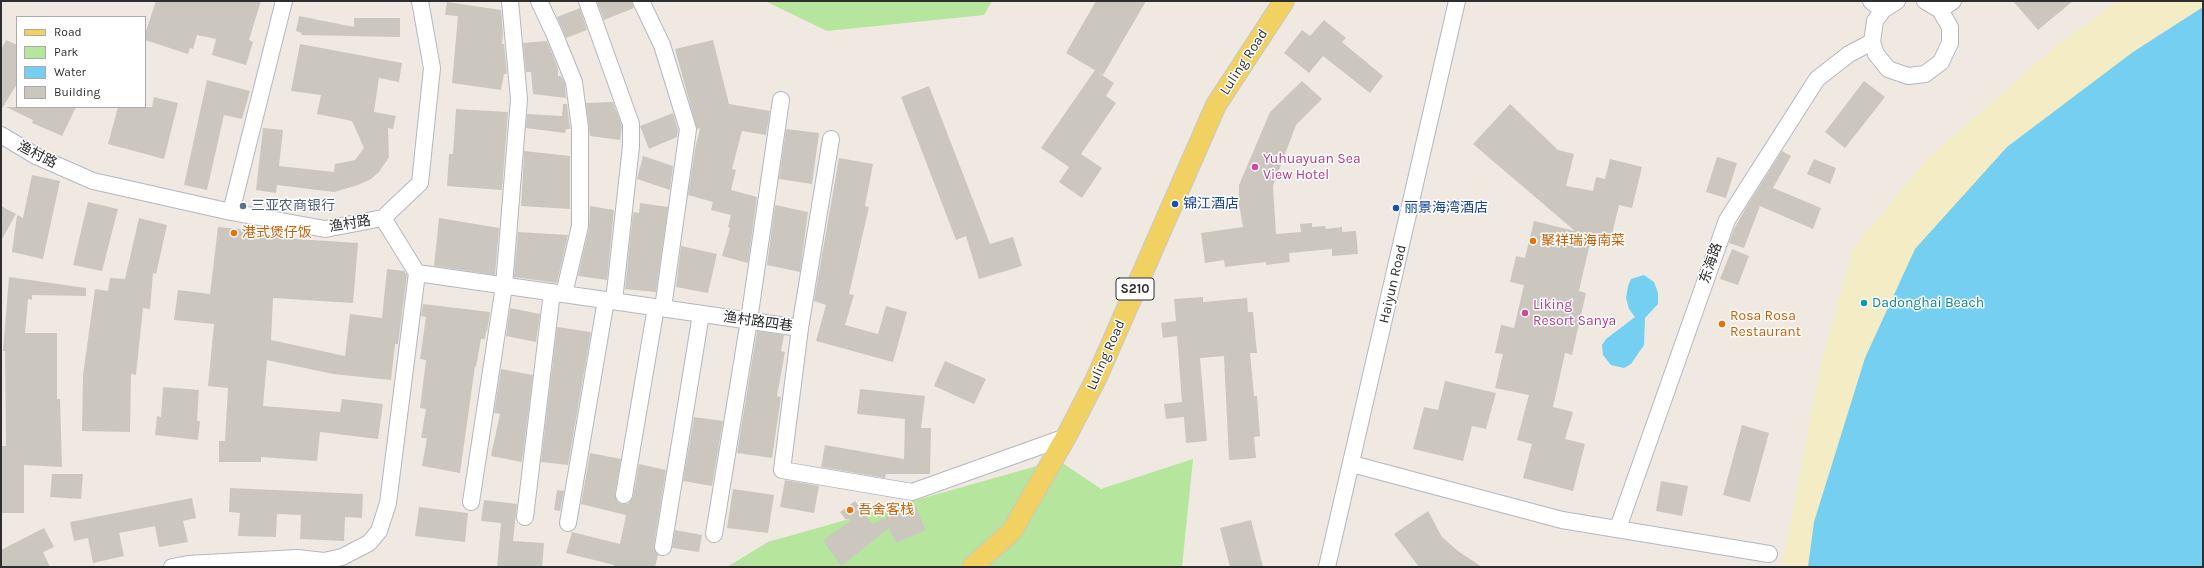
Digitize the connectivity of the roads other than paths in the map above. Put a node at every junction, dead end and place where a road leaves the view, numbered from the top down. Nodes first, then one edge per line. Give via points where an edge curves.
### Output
1 (284, 1) edge
2 (420, 1) edge
3 (510, 1) edge
4 (539, 1) edge
5 (587, 1) edge
6 (641, 1) edge
7 (1284, 1) edge
8 (1457, 1) edge
9 (1897, 1) edge
10 (1926, 1) edge
11 (1877, 6) edge
12 (1946, 6) edge
13 (1872, 42) junction
14 (781, 100) dead end
15 (1, 135) edge
16 (831, 139) dead end
17 (231, 212) junction
18 (383, 218) junction
19 (417, 273) junction
20 (504, 286) junction
21 (558, 293) junction
22 (610, 300) junction
23 (659, 308) junction
24 (701, 314) junction
25 (749, 320) junction
26 (800, 328) junction
27 (1066, 437) junction
28 (1352, 464) junction
29 (624, 495) dead end
30 (471, 502) dead end
31 (525, 517) dead end
32 (568, 523) dead end
33 (1618, 528) junction
34 (714, 534) dead end
35 (663, 547) dead end
36 (1769, 554) dead end
37 (172, 567) edge
38 (972, 567) edge
39 (1327, 567) edge

1 - 17 street
2 - 18 street, 渔村路 via 432,68 420,183
3 - 20 street via 519,99
4 - 21 street via 574,82 580,128 580,226
5 - 22 street via 631,124 631,146
6 - 23 street via 662,45 688,129
7 - 27 main road, Luling Road / S210 via 1216,105 1096,379
8 - 28 street, Haiyun Road
9 - 11 street
10 - 12 street
11 - 13 street
12 - 13 street via 1950,43 1941,62 1925,74 1908,76 1888,69 1876,54
13 - 33 street, 东海路 via 1849,54 1817,79 1726,220
14 - 25 street
15 - 17 street, 渔村路 via 36,156 93,181
16 - 26 street
17 - 18 street, 渔村路 via 325,229
18 - 19 street
19 - 20 street, 渔村路四巷
19 - 37 street via 388,503 379,531 369,543 342,557 324,561 296,558
20 - 21 street, 渔村路四巷
20 - 30 street
21 - 22 street, 渔村路四巷
21 - 31 street
22 - 23 street, 渔村路四巷
22 - 32 street
23 - 24 street, 渔村路四巷
23 - 29 street
24 - 25 street, 渔村路四巷
24 - 35 street
25 - 26 street, 渔村路四巷
25 - 34 street
26 - 27 street, 渔村路四巷 via 782,470 912,492
27 - 38 main road, Luling Road / S210 via 1012,531
28 - 33 street via 1562,520
28 - 39 street, Haiyun Road
33 - 36 street

